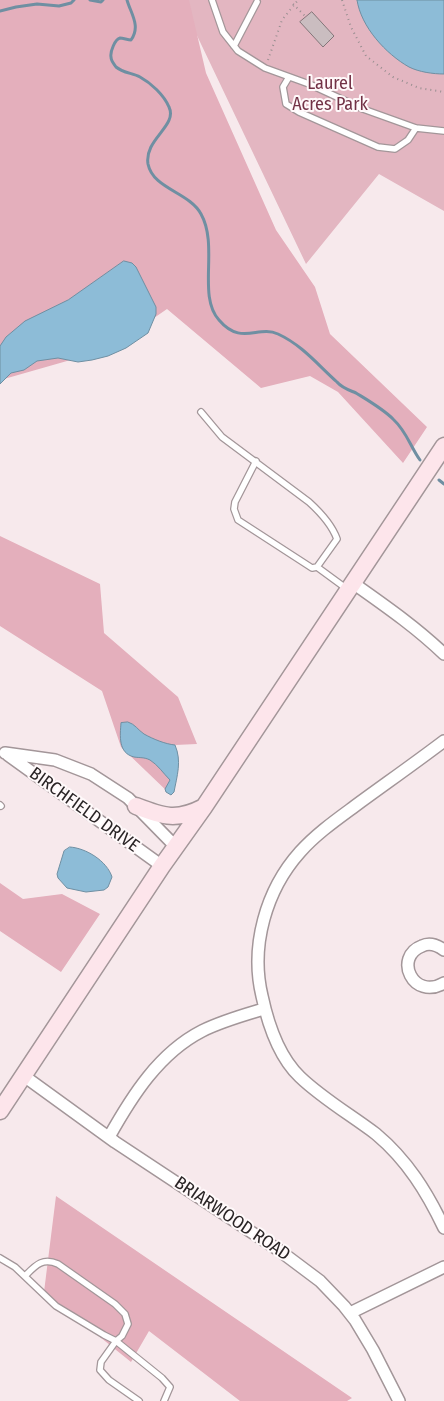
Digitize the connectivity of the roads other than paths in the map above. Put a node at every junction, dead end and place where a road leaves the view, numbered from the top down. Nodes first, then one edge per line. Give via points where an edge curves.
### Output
1 (212, 0) edge
2 (257, 2) dead end
3 (234, 46) junction
4 (289, 77) junction
5 (416, 128) junction
6 (444, 131) edge
7 (201, 412) dead end
8 (444, 446) edge
9 (256, 461) junction
10 (317, 567) junction
11 (350, 586) junction
12 (444, 654) edge
13 (444, 741) edge
14 (3, 752) edge
15 (136, 806) junction
16 (204, 807) junction
17 (176, 847) junction
18 (162, 866) junction
19 (444, 950) edge
20 (444, 983) edge
21 (264, 1009) junction
22 (24, 1076) junction
23 (0, 1111) edge
24 (109, 1137) junction
25 (444, 1228) edge
26 (0, 1258) edge
27 (444, 1267) edge
28 (25, 1276) junction
29 (350, 1313) junction
30 (116, 1341) junction
31 (139, 1401) edge
32 (164, 1401) edge
33 (399, 1401) edge

1 - 3 lane via 223,32
2 - 3 lane
3 - 4 lane via 265,68
4 - 5 lane
4 - 5 lane via 283,87 286,104 378,147 395,148 408,140
5 - 6 lane
7 - 9 lane via 222,437
8 - 11 main road
9 - 10 lane via 309,502 335,534 337,539
9 - 10 lane via 235,502 238,520 312,568
10 - 11 lane
11 - 12 street via 403,618
11 - 16 main road
13 - 21 street via 338,818 289,866 272,895 262,926 258,972
14 - 15 street, BIRCHFIELD DRIVE via 64,763 91,774
14 - 18 street, BIRCHFIELD DRIVE
15 - 16 main road via 176,817 192,814
15 - 17 street, BIRCHFIELD DRIVE
16 - 17 main road
17 - 18 main road
18 - 22 main road
19 - 20 street via 434,944 420,946 410,957 408,971 423,987
21 - 24 street via 200,1031 178,1046 140,1087
21 - 25 street via 290,1065 300,1077 386,1143 406,1163
22 - 23 main road
22 - 24 street, BRIARWOOD ROAD
24 - 29 street, BRIARWOOD ROAD via 300,1266 320,1281
26 - 28 lane
27 - 29 street
28 - 30 lane via 56,1306
28 - 30 lane via 39,1262 51,1261 115,1304 125,1314 128,1324
29 - 33 street, BRIARWOOD ROAD
30 - 31 lane via 100,1362 100,1370
30 - 32 lane via 170,1388

